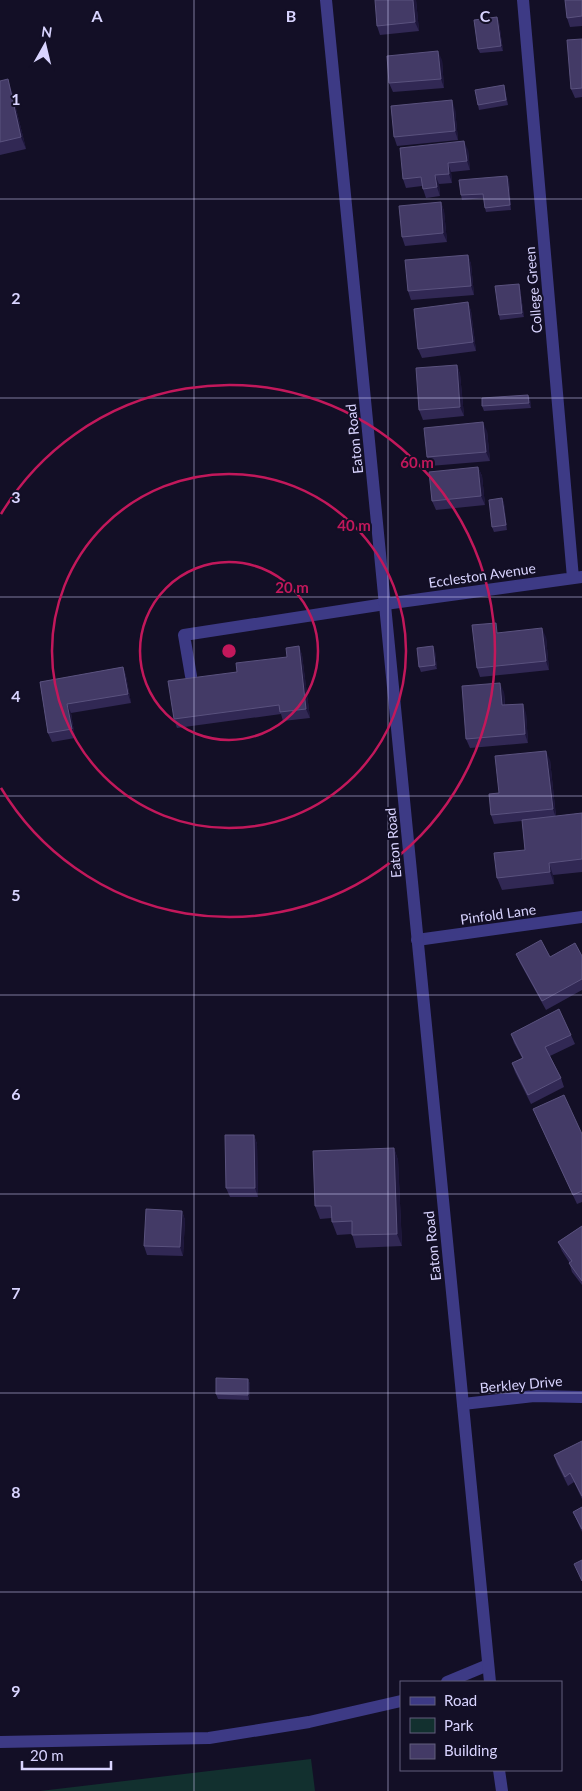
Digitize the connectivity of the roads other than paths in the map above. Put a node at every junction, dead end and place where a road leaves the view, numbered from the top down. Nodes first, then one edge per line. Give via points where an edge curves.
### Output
1 (326, 0) edge
2 (523, 0) edge
3 (578, 577) edge
4 (385, 604) junction
5 (191, 676) edge
6 (582, 917) edge
7 (417, 940) junction
8 (582, 1397) edge
9 (463, 1404) junction
10 (488, 1666) junction
11 (449, 1681) edge
12 (490, 1681) edge
13 (400, 1701) edge
14 (0, 1742) edge
15 (499, 1771) edge
16 (502, 1791) edge

1 - 4 street, Eaton Road
2 - 3 street, College Green
3 - 4 street, Eccleston Avenue
4 - 5 street, Eccleston Avenue via 184,635
4 - 7 street, Eaton Road
6 - 7 street, Pinfold Lane
7 - 9 street, Eaton Road
8 - 9 street, Berkley Drive via 534,1396
9 - 10 street, Eaton Road
10 - 11 street
10 - 12 street, Eaton Road
13 - 14 street via 309,1722 209,1738
15 - 16 street

